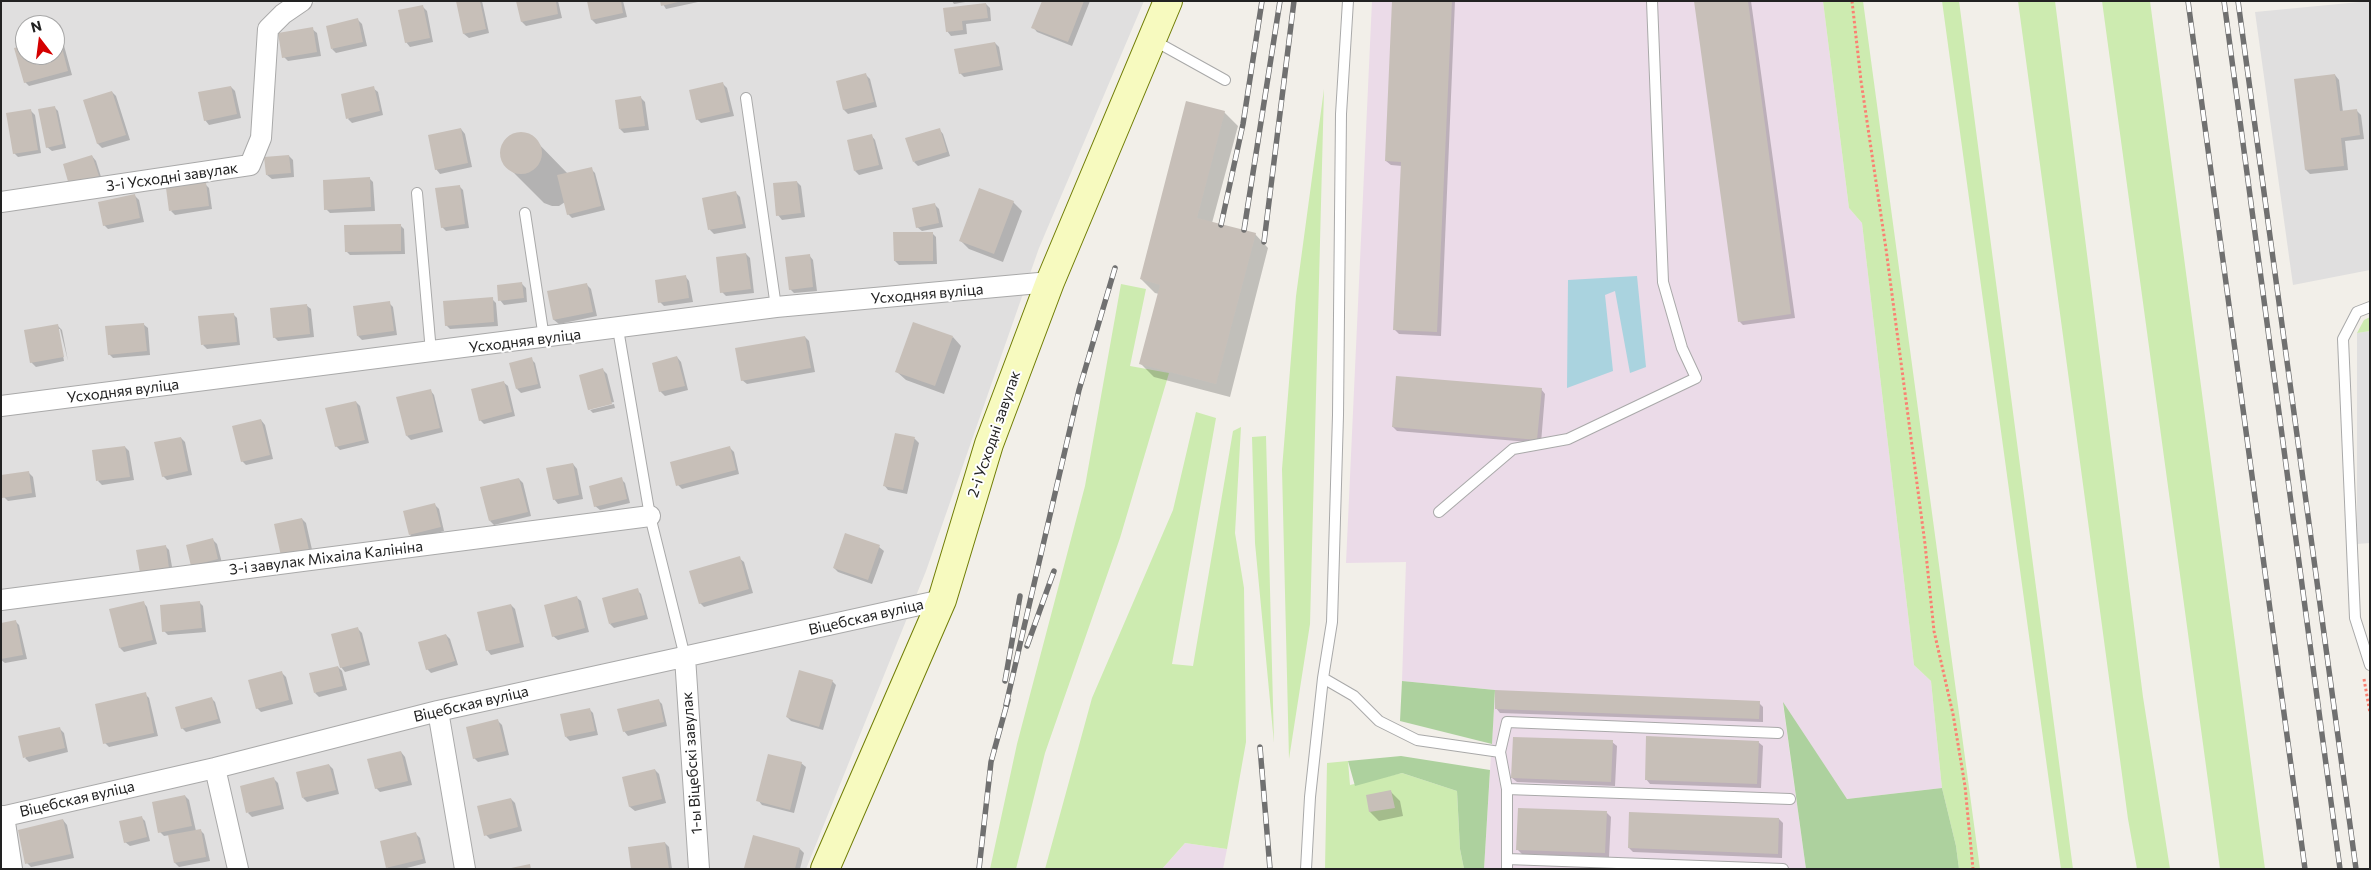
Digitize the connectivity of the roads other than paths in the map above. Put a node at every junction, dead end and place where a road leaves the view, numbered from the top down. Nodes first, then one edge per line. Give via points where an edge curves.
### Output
1 (302, 1) edge
2 (1168, 1) edge
3 (1348, 1) edge
4 (1652, 1) edge
5 (1152, 40) junction
6 (1225, 80) dead end
7 (746, 98) dead end
8 (417, 193) dead end
9 (1, 202) edge
10 (525, 213) dead end
11 (1050, 282) junction
12 (776, 307) junction
13 (2370, 307) edge
14 (618, 329) junction
15 (544, 338) junction
16 (431, 352) junction
17 (1, 406) edge
18 (1439, 512) dead end
19 (650, 516) junction
20 (1, 600) edge
21 (942, 600) junction
22 (685, 658) junction
23 (2370, 665) edge
24 (1323, 678) junction
25 (438, 711) junction
26 (1778, 733) dead end
27 (1500, 752) junction
28 (215, 768) junction
29 (1507, 789) junction
30 (1790, 799) dead end
31 (3, 816) edge
32 (1507, 864) edge
33 (1625, 866) edge
34 (12, 869) edge
35 (238, 869) edge
36 (465, 869) edge
37 (699, 869) edge
38 (825, 869) edge
39 (1306, 869) edge
40 (1783, 869) edge

1 - 9 street, 3-і Усходні завулак via 282,14 268,29 261,138 250,166
2 - 5 street, 2-і Усходні завулак
3 - 24 lane via 1341,114 1332,622
4 - 18 lane via 1663,282 1682,348 1696,378 1568,439 1513,449
5 - 6 lane
5 - 11 street, 2-і Усходні завулак
7 - 12 lane
8 - 16 lane
10 - 15 lane
11 - 12 street, Усходняя вуліца
11 - 21 street, 2-і Усходні завулак via 989,444
12 - 14 street, Усходняя вуліца
13 - 23 lane via 2357,312 2343,339 2355,618
14 - 15 street, Усходняя вуліца
14 - 19 lane
15 - 16 street, Усходняя вуліца
16 - 17 street, Усходняя вуліца
19 - 20 street, 3-і завулак Міхаіла Калініна
19 - 22 lane
21 - 22 street, Віцебская вуліца
21 - 38 street, 2-і Усходні завулак
22 - 25 street, Віцебская вуліца
22 - 37 street, 1-ы Віцебскі завулак
24 - 27 lane via 1354,696 1378,721 1417,740
24 - 39 lane
25 - 28 street, Віцебская вуліца
25 - 36 street
26 - 27 lane via 1507,722
27 - 29 lane
28 - 31 street, Віцебская вуліца
28 - 35 street
29 - 30 lane
29 - 32 lane
31 - 34 street
32 - 33 lane
33 - 40 lane

